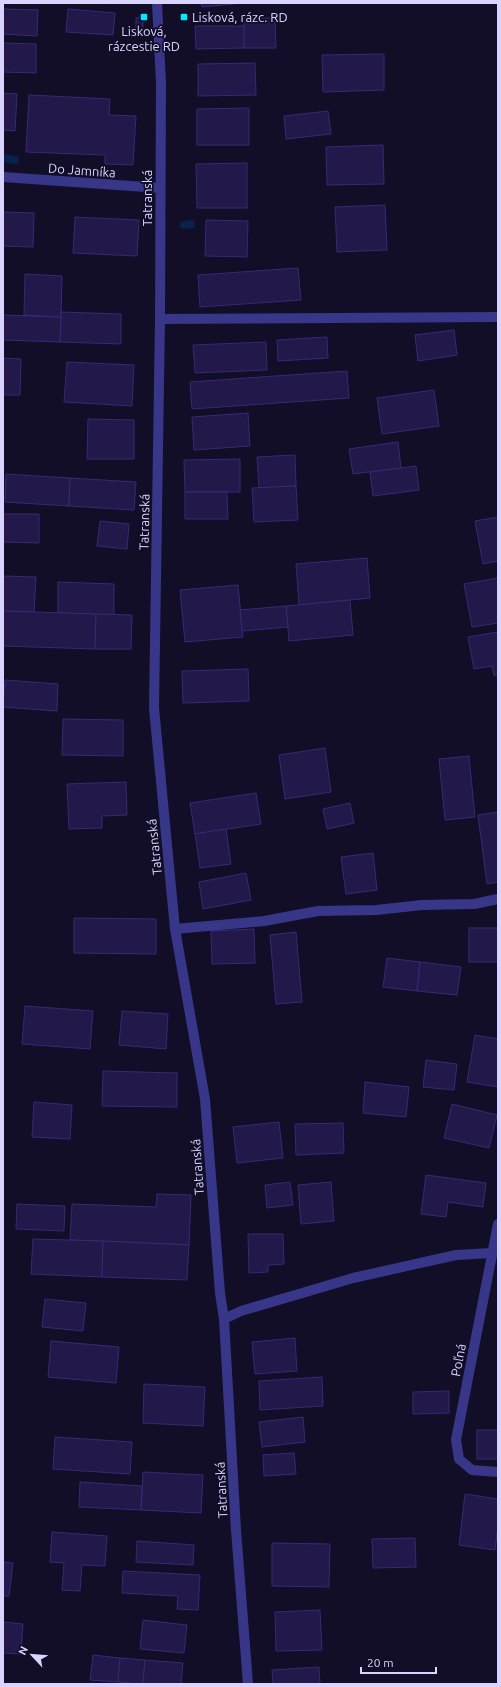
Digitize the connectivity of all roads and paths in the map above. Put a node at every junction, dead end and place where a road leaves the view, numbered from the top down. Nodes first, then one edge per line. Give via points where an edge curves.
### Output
1 (157, 3) edge
2 (3, 177) edge
3 (160, 188) junction
4 (498, 317) edge
5 (160, 319) junction
6 (498, 899) edge
7 (175, 929) junction
8 (498, 1224) edge
9 (491, 1253) junction
10 (224, 1319) junction
11 (498, 1472) edge
12 (248, 1684) edge

1 - 3 street, Tatranská via 162,83
2 - 3 street, Do Jamníka
3 - 5 street, Tatranská
4 - 5 street
5 - 7 street, Tatranská via 154,708
6 - 7 street via 474,904 318,912 264,921
7 - 10 street, Tatranská via 205,1099
8 - 9 street, Poľná
9 - 10 street via 456,1255 353,1278 241,1311
9 - 11 street, Poľná via 456,1440 459,1459 472,1470
10 - 12 street, Tatranská

